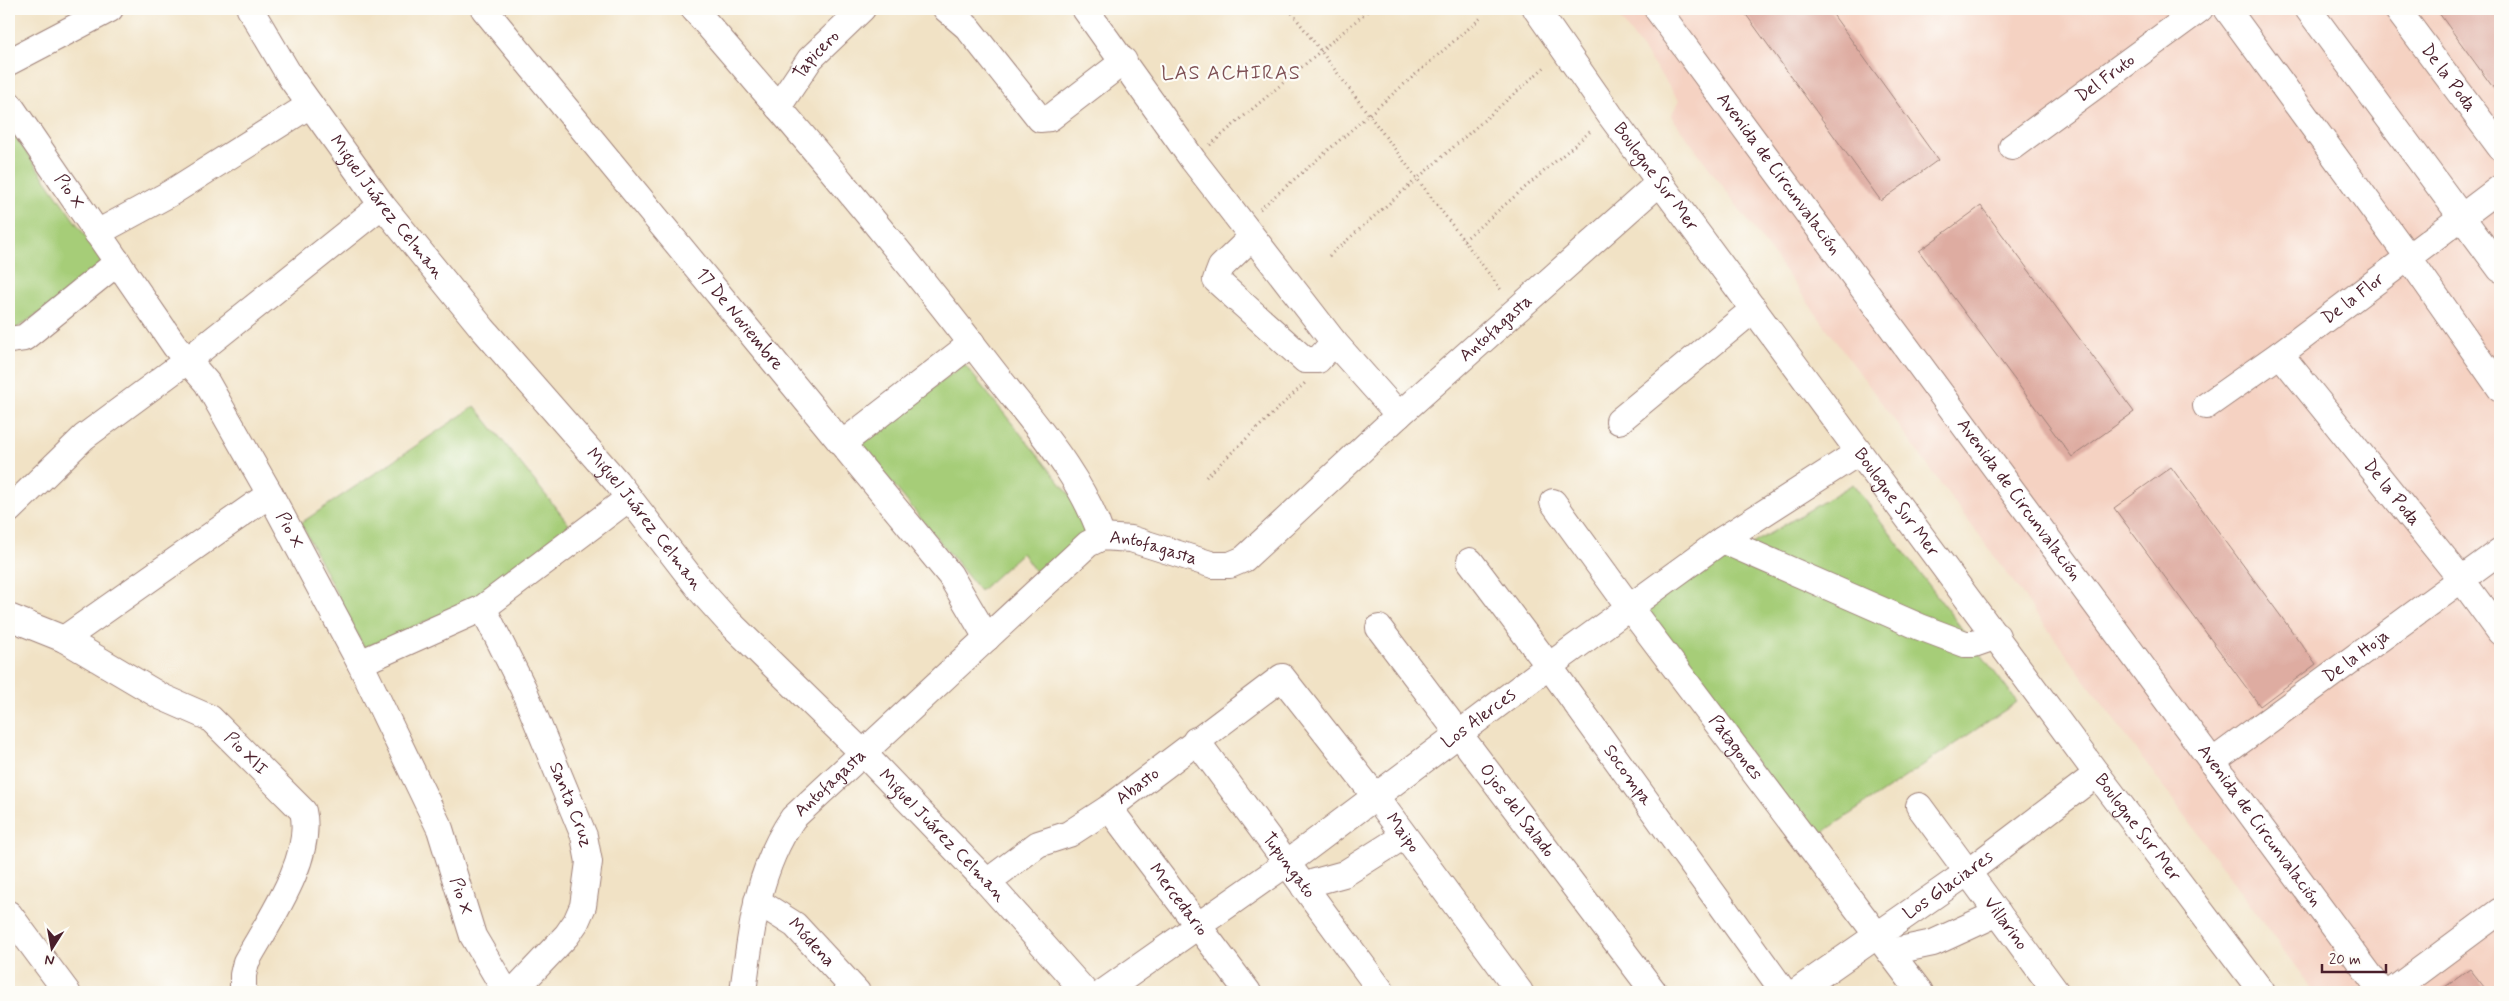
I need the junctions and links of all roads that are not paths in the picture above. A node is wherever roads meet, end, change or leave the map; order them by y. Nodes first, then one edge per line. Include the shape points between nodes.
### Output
1 (110, 9) edge
2 (250, 9) edge
3 (484, 9) edge
4 (694, 9) edge
5 (862, 9) edge
6 (946, 9) edge
7 (1085, 9) edge
8 (1536, 9) edge
9 (1657, 9) edge
10 (2200, 9) edge
11 (2227, 9) edge
12 (2308, 9) edge
13 (2397, 9) edge
14 (1124, 60) junction
15 (9, 62) edge
16 (9, 104) edge
17 (310, 104) junction
18 (778, 107) junction
19 (2500, 146) edge
20 (2012, 147) dead end
21 (1660, 182) junction
22 (2500, 188) edge
23 (382, 206) junction
24 (2462, 218) junction
25 (1248, 230) junction
26 (97, 233) junction
27 (2409, 258) junction
28 (118, 262) junction
29 (2500, 269) edge
30 (1754, 309) junction
31 (9, 340) edge
32 (972, 343) junction
33 (1326, 351) junction
34 (2280, 354) junction
35 (188, 360) junction
36 (2500, 388) edge
37 (2206, 406) dead end
38 (1399, 415) junction
39 (1619, 421) dead end
40 (842, 443) junction
41 (1859, 452) junction
42 (270, 494) junction
43 (629, 498) junction
44 (1553, 502) dead end
45 (9, 510) edge
46 (1102, 537) junction
47 (1722, 540) junction
48 (2500, 550) edge
49 (1470, 562) dead end
50 (2461, 580) junction
51 (483, 608) junction
52 (1630, 608) junction
53 (9, 617) edge
54 (1380, 628) dead end
55 (2500, 632) edge
56 (1997, 636) junction
57 (987, 638) junction
58 (64, 640) junction
59 (360, 663) junction
60 (1549, 666) junction
61 (1282, 676) joint
62 (1461, 733) junction
63 (1196, 740) junction
64 (863, 753) junction
65 (2212, 762) junction
66 (2097, 774) junction
67 (1376, 797) junction
68 (1919, 806) dead end
69 (1109, 808) junction
70 (1404, 836) junction
71 (1286, 863) junction
72 (1968, 872) junction
73 (987, 882) junction
74 (1304, 887) junction
75 (757, 901) junction
76 (2500, 911) edge
77 (1998, 913) junction
78 (9, 914) edge
79 (1198, 924) junction
80 (1884, 944) junction
81 (60, 990) edge
82 (243, 992) edge
83 (506, 992) edge
84 (513, 992) edge
85 (743, 992) edge
86 (857, 992) edge
87 (1085, 992) edge
88 (1104, 992) edge
89 (1248, 992) edge
90 (1382, 992) edge
91 (1520, 992) edge
92 (1654, 992) edge
93 (1784, 992) edge
94 (1796, 992) edge
95 (1920, 992) edge
96 (2056, 992) edge
97 (2262, 992) edge
98 (2382, 992) edge
99 (2391, 992) edge

1 - 15 street
2 - 17 street, Miguel Juárez Celman via 276,55
3 - 40 street, 17 De Noviembre
4 - 18 street
5 - 18 street, Tapicero via 810,59
6 - 14 street via 967,27 1040,118 1050,118
7 - 14 street
8 - 21 street, Boulogne Sur Mer
9 - 65 street, Avenida de Circunvalación
10 - 20 street, Del Fruto
11 - 27 street
12 - 24 street
13 - 19 street, De la Poda
14 - 25 street via 1193,160
16 - 26 street, Pio X
17 - 23 street, Miguel Juárez Celman
17 - 26 street via 169,194
18 - 32 street
21 - 30 street, Boulogne Sur Mer
21 - 38 street, Antofagasta
22 - 24 street, De la Flor
23 - 35 street
23 - 43 street, Miguel Juárez Celman
24 - 27 street, De la Flor
24 - 29 street
25 - 33 street
25 - 33 street via 1221,267 1216,280 1305,360
26 - 28 street, Pio X
27 - 34 street, De la Flor
27 - 36 street
28 - 31 street via 24,338
28 - 35 street, Pio X
30 - 39 street
30 - 41 street, Boulogne Sur Mer
32 - 40 street
32 - 46 street via 1077,480
33 - 38 street
34 - 37 street, De la Flor
34 - 50 street, De la Poda
35 - 42 street, Pio X via 207,383
35 - 45 street via 84,437
38 - 46 street, Antofagasta via 1244,559 1230,565 1213,565 1131,539
40 - 57 street, 17 De Noviembre via 950,576
41 - 47 street, Los Alerces
41 - 56 street, Boulogne Sur Mer
42 - 58 street
42 - 59 street, Pio X
43 - 51 street
43 - 64 street, Miguel Juárez Celman via 728,621
44 - 52 street, Patagones
46 - 57 street, Antofagasta via 1088,544
47 - 52 street, Los Alerces
47 - 56 street via 1965,644
48 - 50 street, De la Hoja
49 - 60 street, Socompa
50 - 55 street, De la Poda
50 - 65 street, De la Hoja
51 - 59 street
51 - 84 street, Santa Cruz via 524,688 584,836 589,862 585,898 576,922
52 - 60 street, Los Alerces
52 - 80 street, Patagones
53 - 58 street, Pio XII
54 - 62 street, Ojos del Salado
56 - 66 street, Boulogne Sur Mer
57 - 64 street, Antofagasta
58 - 82 street, Pio XII via 162,697 210,718 303,812 304,840 296,865 246,962
59 - 83 street, Pio X via 440,829 473,936
60 - 62 street, Los Alerces
60 - 93 street, Socompa
61 - 63 street, Abasto
61 - 67 street, Maipo
62 - 67 street, Los Alerces
62 - 92 street, Ojos del Salado
63 - 69 street, Abasto
63 - 71 street, Tupungato
64 - 73 street, Miguel Juárez Celman
64 - 75 street, Antofagasta via 793,818 774,848
65 - 98 street, Avenida de Circunvalación
66 - 72 street, Los Glaciares
66 - 97 street, Boulogne Sur Mer
67 - 70 street, Maipo
67 - 71 street, Los Alerces
68 - 72 street, Villarino
69 - 73 street, Abasto via 1070,834 1038,844
69 - 79 street, Mercedario
70 - 74 street via 1344,874
70 - 91 street, Maipo
71 - 74 street, Tupungato
71 - 79 street, Los Alerces
72 - 77 street, Villarino
72 - 80 street, Los Glaciares
73 - 87 street, Miguel Juárez Celman
74 - 90 street, Tupungato
75 - 85 street, Antofagasta
75 - 86 street, Módena via 796,925
76 - 99 street
77 - 80 street via 1932,943
77 - 96 street, Villarino
78 - 81 street
79 - 88 street, Los Alerces
79 - 89 street, Mercedario
80 - 94 street, Los Glaciares
80 - 95 street, Patagones

